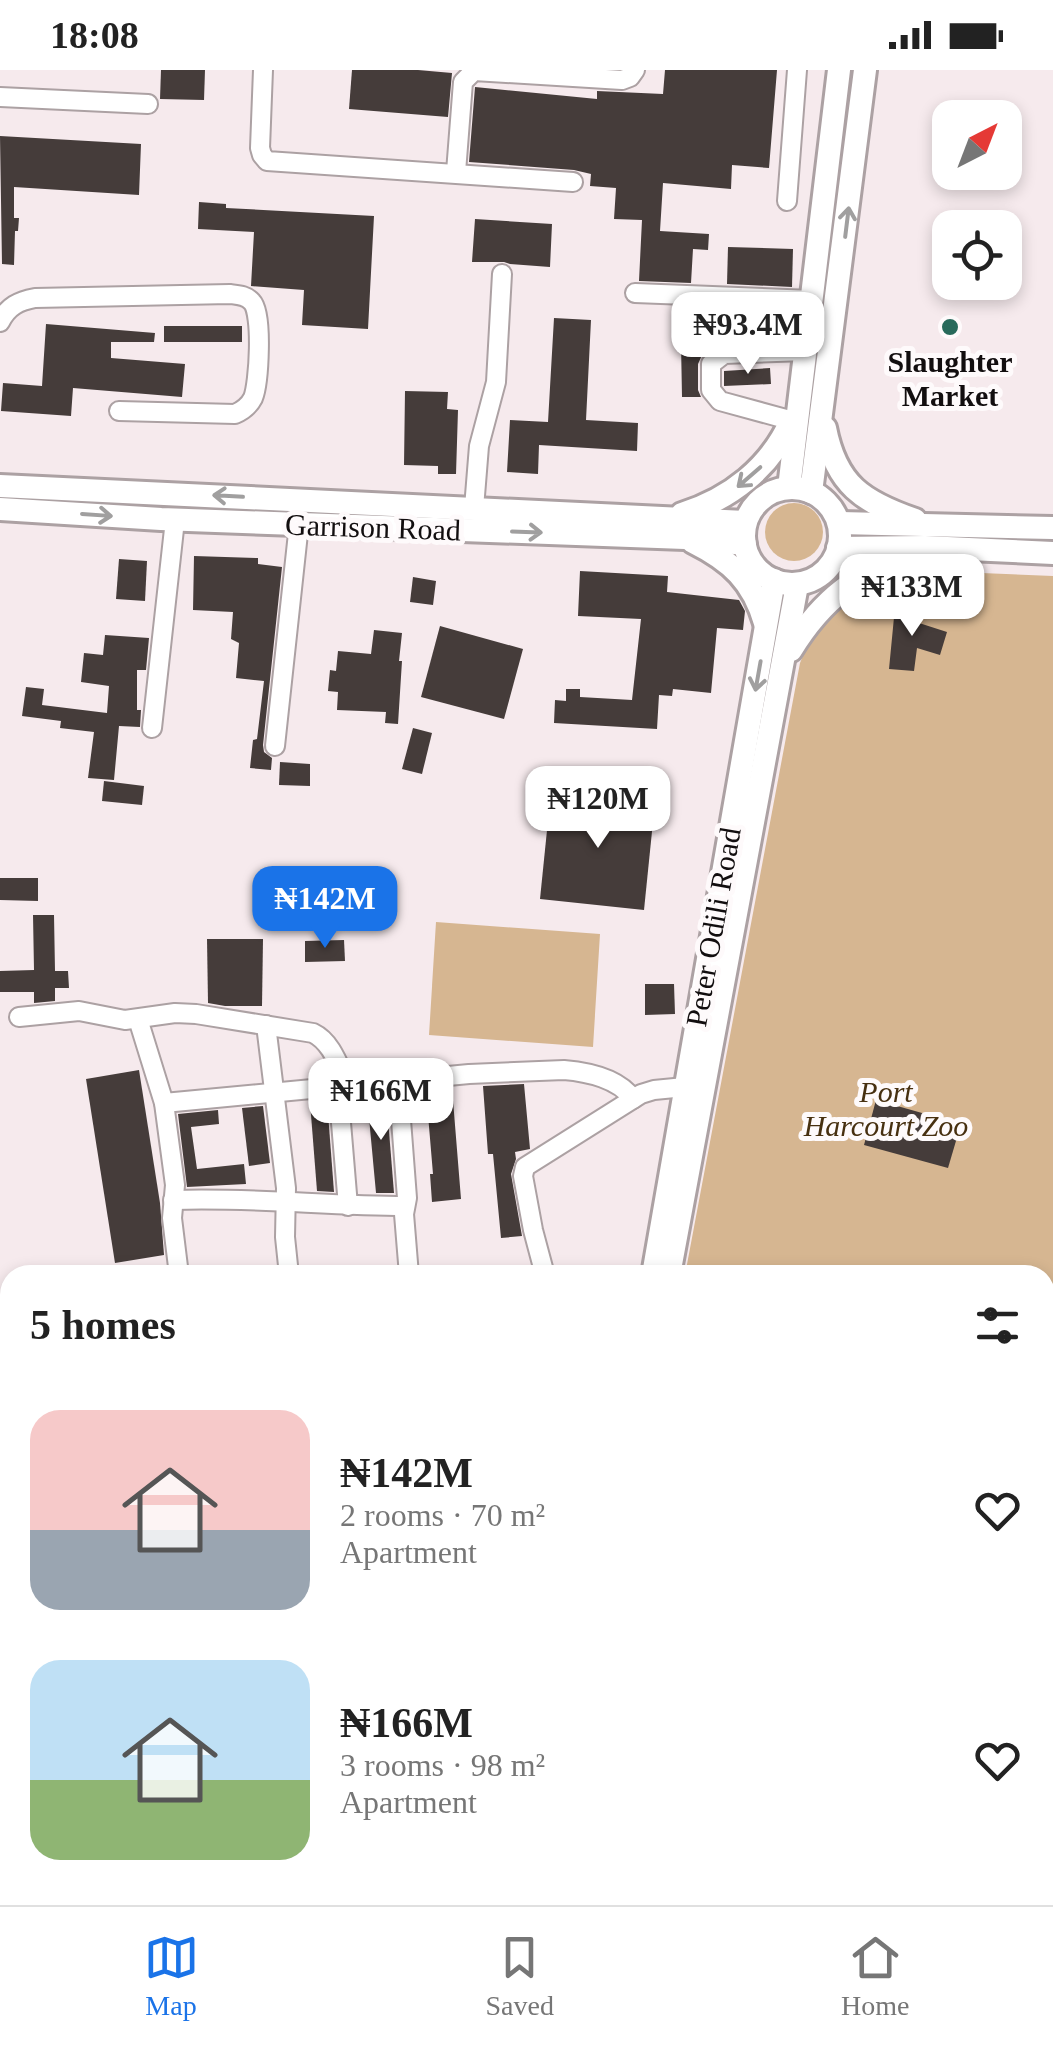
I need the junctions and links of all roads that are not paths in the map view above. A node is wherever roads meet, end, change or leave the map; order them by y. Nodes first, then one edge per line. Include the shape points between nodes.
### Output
1 (263, 70) edge
2 (635, 70) edge
3 (797, 70) edge
4 (840, 70) edge
5 (865, 70) edge
6 (0, 96) edge
7 (148, 104) dead end
8 (456, 172) junction
9 (572, 182) dead end
10 (787, 201) dead end
11 (502, 274) dead end
12 (634, 293) dead end
13 (812, 300) junction
14 (0, 322) edge
15 (806, 351) junction
16 (119, 411) dead end
17 (796, 416) junction
18 (822, 416) junction
19 (0, 486) edge
20 (800, 490) junction
21 (474, 508) junction
22 (0, 509) edge
23 (670, 518) junction
24 (176, 520) junction
25 (840, 523) junction
26 (299, 524) junction
27 (1053, 528) edge
28 (745, 533) junction
29 (936, 537) junction
30 (685, 538) junction
31 (838, 548) junction
32 (1053, 553) edge
33 (786, 582) junction
34 (766, 629) junction
35 (782, 666) junction
36 (152, 728) dead end
37 (275, 746) dead end
38 (18, 1017) dead end
39 (138, 1019) junction
40 (266, 1025) junction
41 (398, 1081) junction
42 (343, 1086) junction
43 (685, 1088) junction
44 (274, 1092) junction
45 (634, 1098) junction
46 (164, 1103) junction
47 (174, 1200) junction
48 (286, 1200) junction
49 (348, 1206) junction
50 (405, 1206) junction
51 (179, 1265) edge
52 (288, 1265) edge
53 (409, 1265) edge
54 (543, 1265) edge
55 (654, 1265) edge
56 (671, 1265) edge

1 - 8 street via 260,148 267,160
2 - 8 street via 622,80 474,71 463,82
3 - 10 street
4 - 13 main road
18 -> 5 main road
6 - 7 street
8 - 9 street
11 - 21 street via 496,382
12 - 13 street
13 - 15 main road
14 - 16 street via 12,305 35,298 230,294 253,303 259,324 256,389 243,410
15 - 17 main road
15 - 17 street via 724,354 711,364 712,390 720,402
17 - 20 main road
17 -> 23 main road via 752,476 726,496
18 - 20 main road
18 - 29 main road via 842,476
21 -> 19 main road, Garrison Road
20 - 25 main road via 825,501
20 - 28 main road via 757,502
21 - 23 main road, Garrison Road
22 -> 24 main road, Garrison Road
23 - 28 main road, Garrison Road
24 - 26 main road, Garrison Road
24 - 36 street
25 - 29 main road
25 - 31 main road
26 -> 30 main road, Garrison Road
26 - 37 street
27 - 29 main road
28 - 30 main road, Garrison Road
28 - 33 main road via 752,562
29 - 31 main road
29 - 32 main road
29 - 35 main road via 856,578 832,598
30 - 34 main road via 742,576
31 - 33 main road via 812,580
33 - 34 main road, Peter Odili Road
33 - 35 main road, Peter Odili Road
34 -> 43 main road, Peter Odili Road
35 - 56 main road, Peter Odili Road
38 - 39 street via 79,1011
39 - 40 street via 175,1013
39 - 46 street
40 - 42 street via 321,1037
40 - 44 street
41 - 42 street
41 - 45 street via 578,1071 620,1085
41 - 50 street
42 - 44 street
42 - 49 street
43 - 45 street
43 - 55 main road, Peter Odili Road
44 - 46 street
44 - 48 street
45 - 54 street via 525,1168
46 - 47 street
47 - 48 street
47 - 51 street
48 - 49 street
48 - 52 street
49 - 50 street
50 - 53 street

